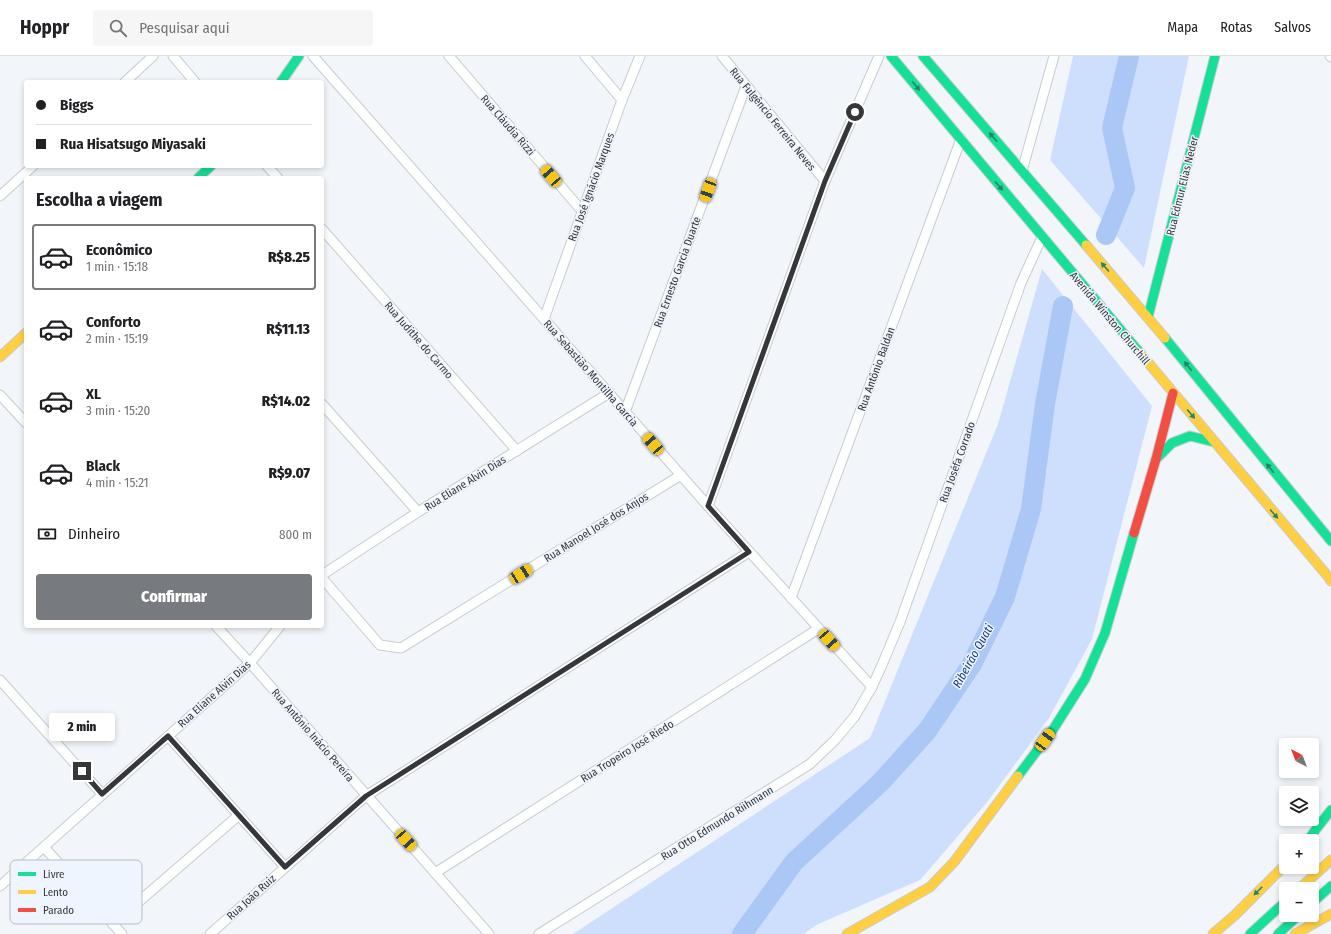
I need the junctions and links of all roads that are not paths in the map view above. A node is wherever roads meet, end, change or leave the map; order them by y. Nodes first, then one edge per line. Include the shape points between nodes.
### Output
1 (153, 56) edge
2 (173, 56) edge
3 (299, 56) edge
4 (313, 56) edge
5 (449, 56) edge
6 (585, 56) edge
7 (640, 56) edge
8 (722, 56) edge
9 (879, 56) edge
10 (891, 56) edge
11 (923, 56) edge
12 (1054, 56) edge
13 (1215, 56) edge
14 (127, 80) edge
15 (193, 80) edge
16 (282, 80) edge
17 (746, 86) junction
18 (622, 100) junction
19 (961, 139) junction
20 (31, 168) edge
21 (209, 168) edge
22 (269, 168) edge
23 (1022, 171) junction
24 (200, 176) edge
25 (276, 176) edge
26 (825, 181) junction
27 (0, 196) edge
28 (582, 211) junction
29 (324, 231) edge
30 (1042, 237) junction
31 (1148, 317) junction
32 (544, 319) junction
33 (24, 335) edge
34 (0, 357) edge
35 (1172, 393) junction
36 (609, 394) junction
37 (0, 395) edge
38 (324, 406) edge
39 (626, 412) junction
40 (24, 421) edge
41 (1214, 442) junction
42 (517, 451) junction
43 (1156, 459) junction
44 (681, 475) junction
45 (708, 506) junction
46 (418, 512) junction
47 (1331, 540) edge
48 (749, 552) junction
49 (324, 575) edge
50 (324, 578) edge
51 (1331, 580) edge
52 (791, 598) junction
53 (218, 628) edge
54 (278, 628) edge
55 (818, 629) junction
56 (250, 662) junction
57 (0, 680) edge
58 (872, 687) junction
59 (168, 736) junction
60 (102, 794) junction
61 (366, 796) junction
62 (1331, 810) edge
63 (239, 815) junction
64 (1312, 834) edge
65 (44, 847) junction
66 (29, 860) edge
67 (56, 860) edge
68 (1331, 860) edge
69 (285, 867) junction
70 (1279, 871) edge
71 (435, 873) junction
72 (10, 877) edge
73 (1307, 882) edge
74 (0, 886) edge
75 (1331, 886) edge
76 (1319, 897) edge
77 (142, 899) edge
78 (1279, 907) edge
79 (1331, 914) edge
80 (1291, 922) edge
81 (113, 924) edge
82 (122, 934) edge
83 (210, 934) edge
84 (489, 934) edge
85 (540, 934) edge
86 (847, 934) edge
87 (1213, 934) edge
88 (1250, 934) edge
89 (1278, 934) edge
90 (1295, 934) edge

1 - 14 street
2 - 15 street
3 - 16 main road
4 - 32 street, Rua Sebastião Montilha Garcia
5 - 28 street, Rua Cláudia Rizzi
6 - 18 street
7 - 18 street, Rua José Ignácio Marques
8 - 17 street, Rua Fulgêncio Ferreira Neves
9 - 26 street
10 -> 19 main road, Avenida Winston Churchill
23 -> 11 main road
12 - 23 street
13 - 31 main road, Rua Edmur Elias Neder
17 - 26 street, Rua Fulgêncio Ferreira Neves
17 - 39 street, Rua Ernesto Garcia Duarte
18 - 28 street, Rua José Ignácio Marques
19 -> 30 main road, Avenida Winston Churchill
19 - 52 street, Rua Antônio Baldan
20 - 27 street
21 - 24 main road
22 - 25 street
31 -> 23 main road
26 - 45 street
28 - 32 street, Rua José Ignácio Marques
29 - 42 street, Rua Judithe do Carmo
30 - 35 main road, Avenida Winston Churchill
30 - 58 street, Rua Joséfa Corrado via 1021,283 900,622
47 -> 31 main road
32 - 36 street, Rua Sebastião Montilha Garcia
33 - 34 main road
35 -> 41 main road, Avenida Winston Churchill
35 - 43 main road
36 - 39 street, Rua Sebastião Montilha Garcia
36 - 42 street, Rua Eliane Alvin Dias
37 - 40 street
38 - 46 street
39 - 44 street, Rua Sebastião Montilha Garcia
41 - 43 main road via 1190,436 1172,443
41 -> 51 main road, Avenida Winston Churchill
42 - 46 street, Rua Eliane Alvin Dias
43 - 86 main road via 1105,633 1085,679 1054,728 954,862 930,887
44 - 45 street, Rua Sebastião Montilha Garcia
44 - 50 street, Rua Manoel José dos Anjos via 401,648 380,645
45 - 48 street, Rua Sebastião Montilha Garcia
46 - 49 street, Rua Eliane Alvin Dias
48 - 52 street, Rua Sebastião Montilha Garcia
48 - 61 street, Rua João Ruiz
52 - 55 street, Rua Sebastião Montilha Garcia
53 - 56 street, Rua Antônio Inácio Pereira
54 - 56 street, Rua Eliane Alvin Dias
55 - 58 street, Rua Sebastião Montilha Garcia
55 - 71 street, Rua Tropeiro José Riedo
56 - 59 street, Rua Eliane Alvin Dias
56 - 61 street, Rua Antônio Inácio Pereira
57 - 60 street
58 - 85 street, Rua Otto Edmundo Riihmann via 855,716 810,764
59 - 60 street, Rua Eliane Alvin Dias
59 - 63 street
60 - 65 street, Rua Eliane Alvin Dias
61 - 69 street, Rua João Ruiz
61 - 71 street, Rua Antônio Inácio Pereira
62 - 64 main road
63 - 69 street
63 - 77 street
65 - 66 street, Rua Eliane Alvin Dias
65 - 67 street
68 - 73 main road
69 - 83 street, Rua João Ruiz
70 -> 87 main road
71 - 84 street, Rua Antônio Inácio Pereira
72 - 74 street, Rua Eliane Alvin Dias
75 - 76 main road
78 - 88 main road
79 - 90 main road
80 - 89 main road
81 - 82 street

